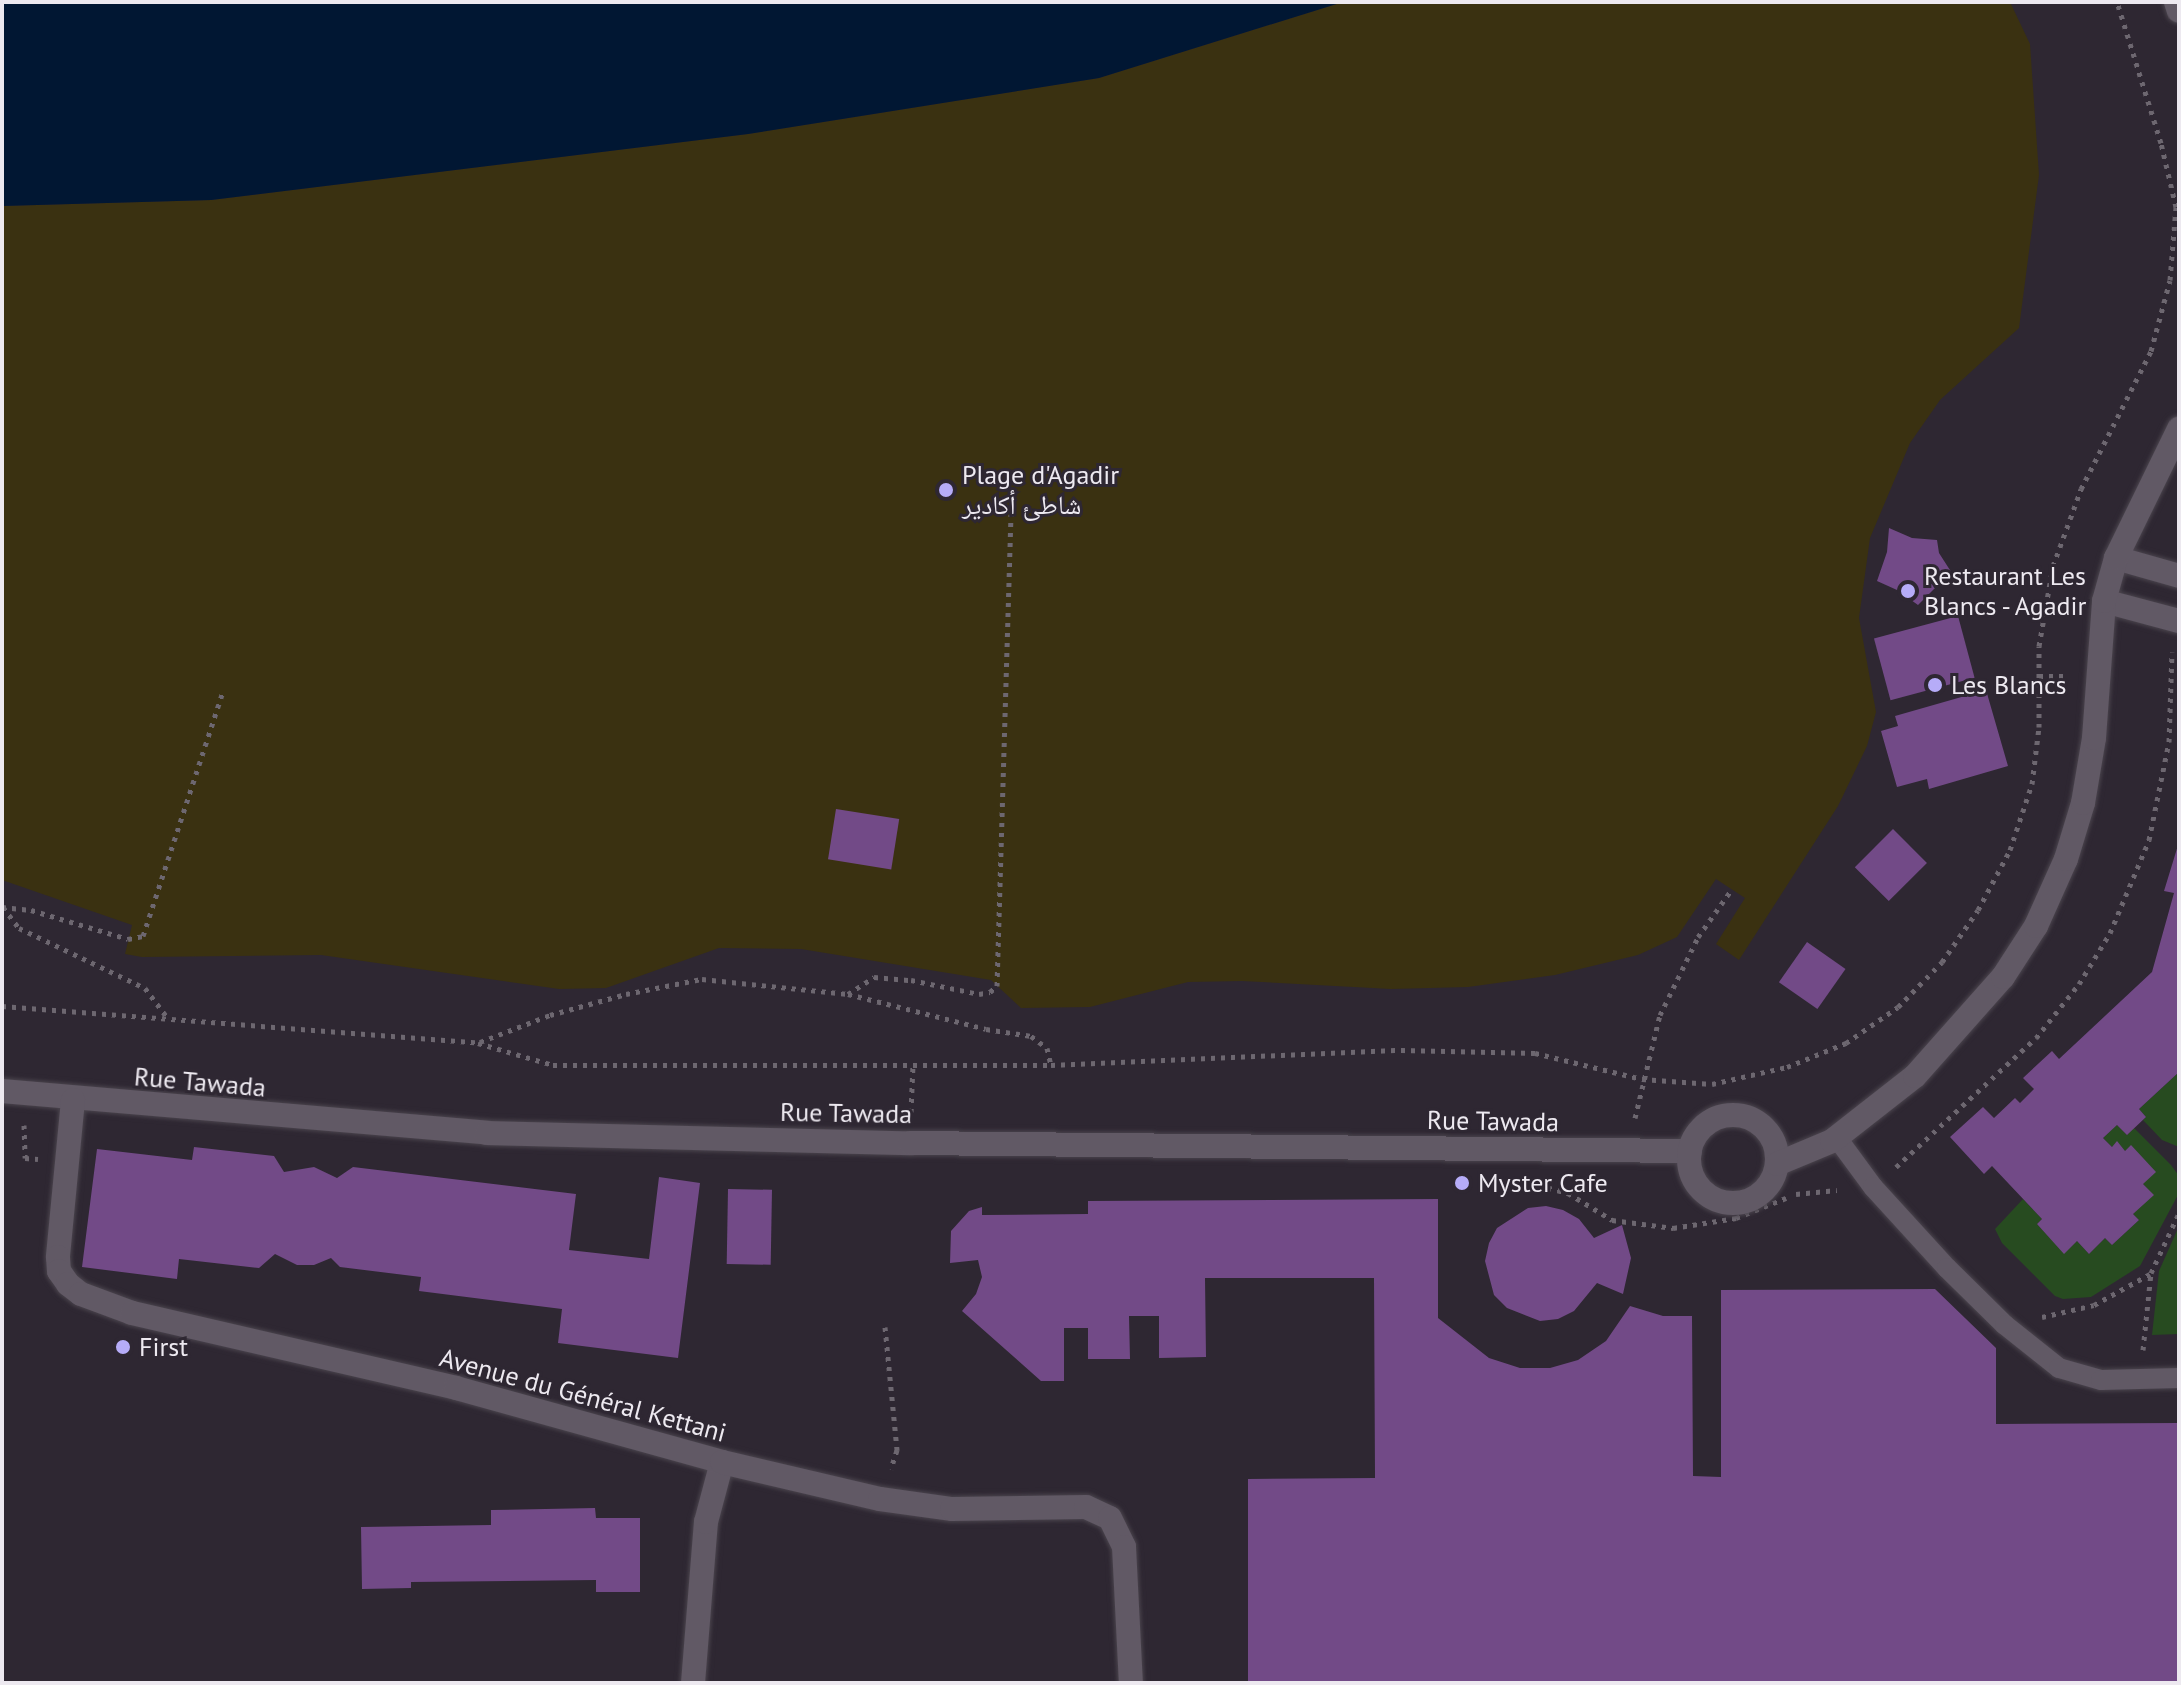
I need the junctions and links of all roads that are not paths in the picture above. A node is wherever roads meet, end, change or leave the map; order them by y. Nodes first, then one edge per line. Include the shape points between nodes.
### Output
1 (2176, 2) edge
2 (2179, 11) edge
3 (2179, 429) edge
4 (2116, 558) junction
5 (2179, 576) edge
6 (2104, 601) junction
7 (2179, 621) edge
8 (2, 1091) edge
9 (73, 1100) junction
10 (1837, 1138) junction
11 (1690, 1151) junction
12 (1777, 1164) junction
13 (2179, 1378) edge
14 (722, 1462) junction
15 (693, 1683) edge
16 (1131, 1683) edge

1 - 2 street
3 - 4 street
4 - 5 street
4 - 6 street
6 - 7 street
6 - 10 street via 2094,738 2083,803 2066,859 2036,926 1961,1028 1915,1076
8 - 9 street, Rue Tawada
9 - 11 street, Rue Tawada via 487,1133
9 - 14 street, Avenue du Général Kettani via 58,1257 59,1271 81,1294 132,1313 456,1388
10 - 12 street
10 - 13 lane via 1873,1187 2005,1325 2059,1368 2101,1380
11 - 12 street via 1704,1125 1733,1115 1761,1124 1771,1135
11 - 12 street via 1694,1179 1713,1198 1727,1202 1741,1202 1765,1189
14 - 15 street via 706,1522
14 - 16 street, Avenue du Général Kettani via 952,1509 1086,1507 1110,1518 1124,1547

